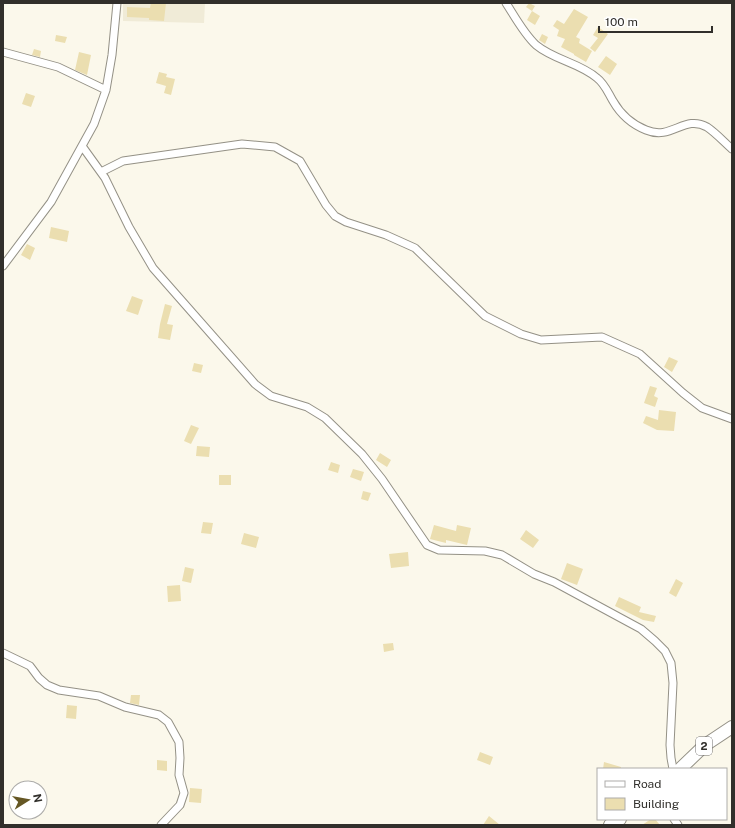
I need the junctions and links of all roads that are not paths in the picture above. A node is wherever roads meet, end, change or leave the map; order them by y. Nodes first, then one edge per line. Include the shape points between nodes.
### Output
1 (117, 3) edge
2 (506, 3) edge
3 (3, 52) edge
4 (106, 90) junction
5 (82, 146) junction
6 (732, 149) edge
7 (101, 172) junction
8 (3, 266) edge
9 (732, 419) edge
10 (3, 653) edge
11 (732, 727) edge
12 (673, 768) edge
13 (681, 768) edge
14 (161, 825) edge

1 - 4 street
2 - 6 street via 536,44 597,78 605,86 623,116 630,121 657,134 684,125 699,124 707,127
3 - 4 street via 58,68
4 - 5 street via 94,124
5 - 7 street
5 - 8 street via 51,202
7 - 9 street via 123,161 242,144 276,147 300,162 335,216 415,248 485,316 521,334 541,340 602,337 640,354 702,408
7 - 12 street via 129,227 154,268 255,384 271,396 307,407 325,418 362,454 427,545 439,550 485,551 502,555 641,629 665,651 671,663 673,683 670,745
10 - 14 street via 30,666 47,685 59,690 99,696 125,707 159,714 168,722 179,742 179,775 184,792 180,805
11 - 13 highway, 2 via 705,746

